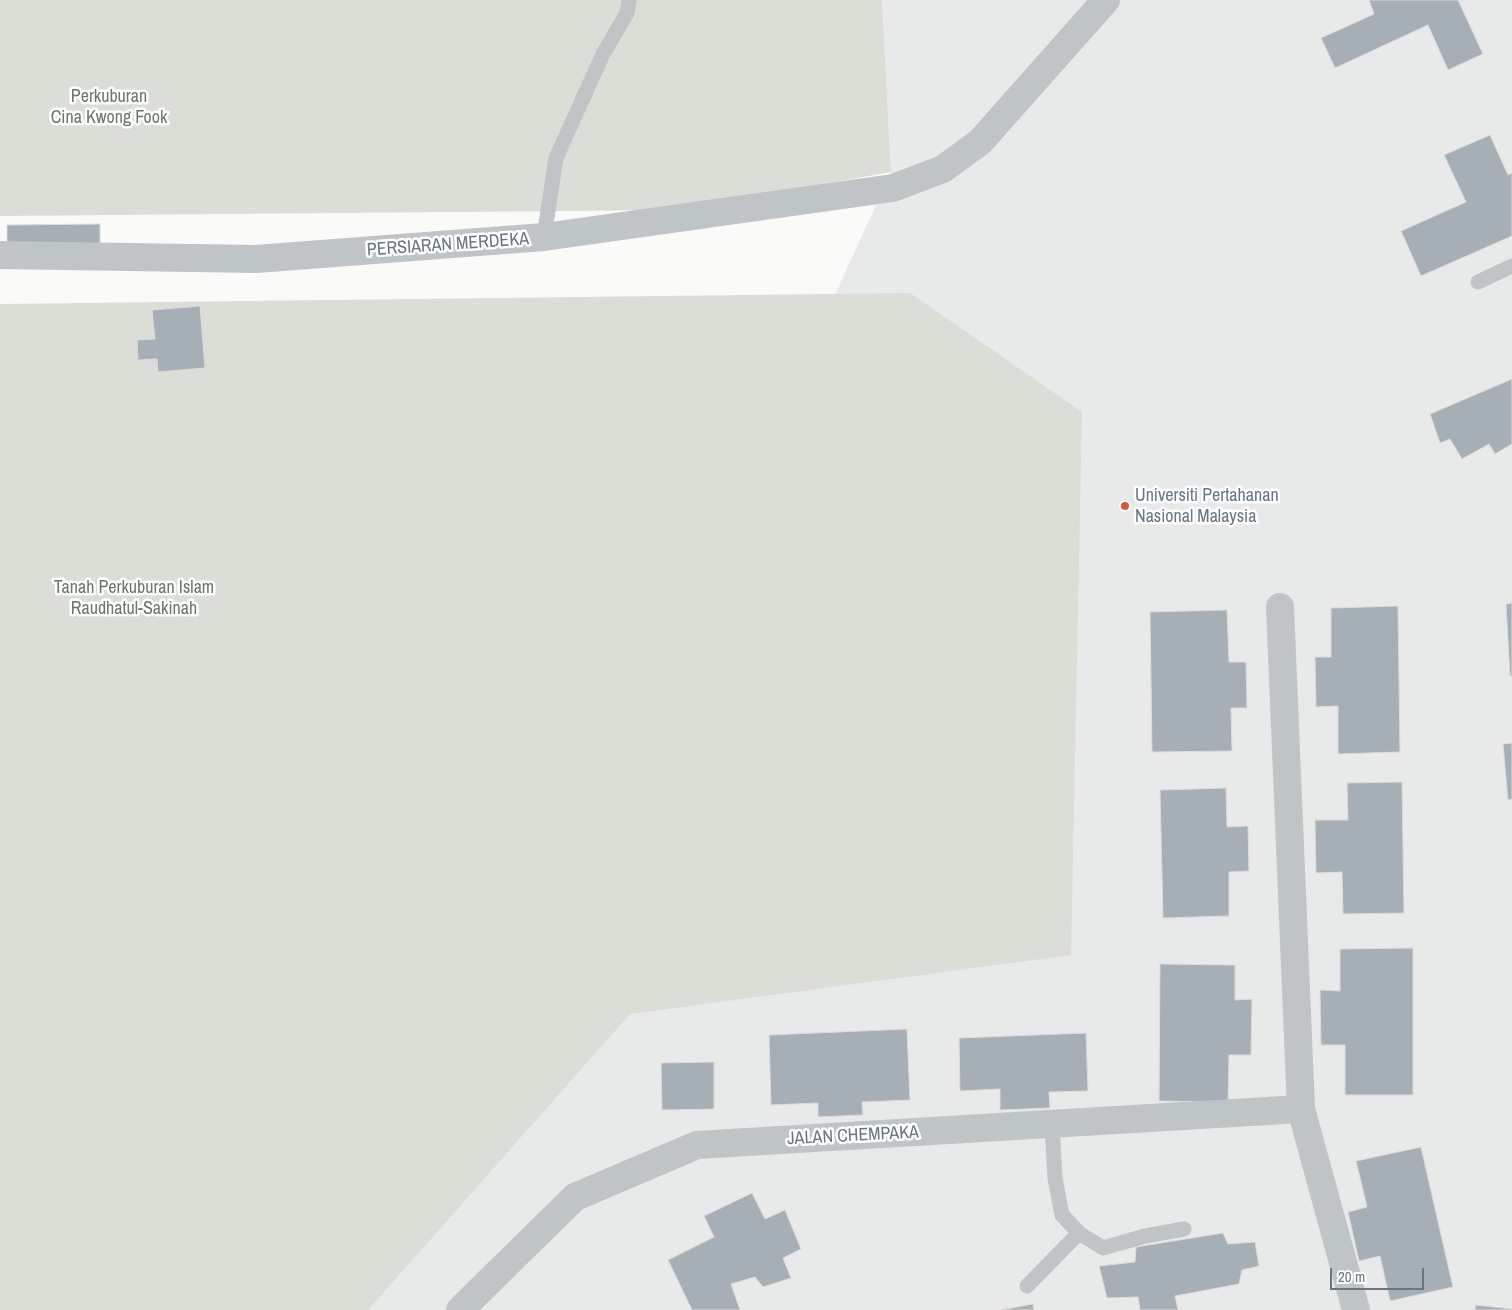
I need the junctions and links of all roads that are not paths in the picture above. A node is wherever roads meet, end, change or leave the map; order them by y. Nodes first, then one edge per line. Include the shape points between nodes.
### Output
1 (629, 0) edge
2 (1106, 0) edge
3 (544, 238) junction
4 (0, 255) edge
5 (1512, 266) edge
6 (1478, 282) dead end
7 (1280, 606) dead end
8 (1301, 1109) junction
9 (1052, 1124) junction
10 (1184, 1229) dead end
11 (1079, 1233) junction
12 (1027, 1286) dead end
13 (460, 1310) edge
14 (1356, 1310) edge

1 - 3 lane via 627,12 603,54 556,158
2 - 3 street, PERSIARAN MERDEKA via 980,142 943,169 893,188
3 - 4 street, PERSIARAN MERDEKA via 256,259
5 - 6 lane
7 - 8 street
8 - 9 street, JALAN CHEMPAKA
8 - 14 street
9 - 11 lane via 1055,1178 1062,1216
9 - 13 street, JALAN CHEMPAKA via 697,1145 575,1197
10 - 11 lane via 1103,1248
11 - 12 lane

